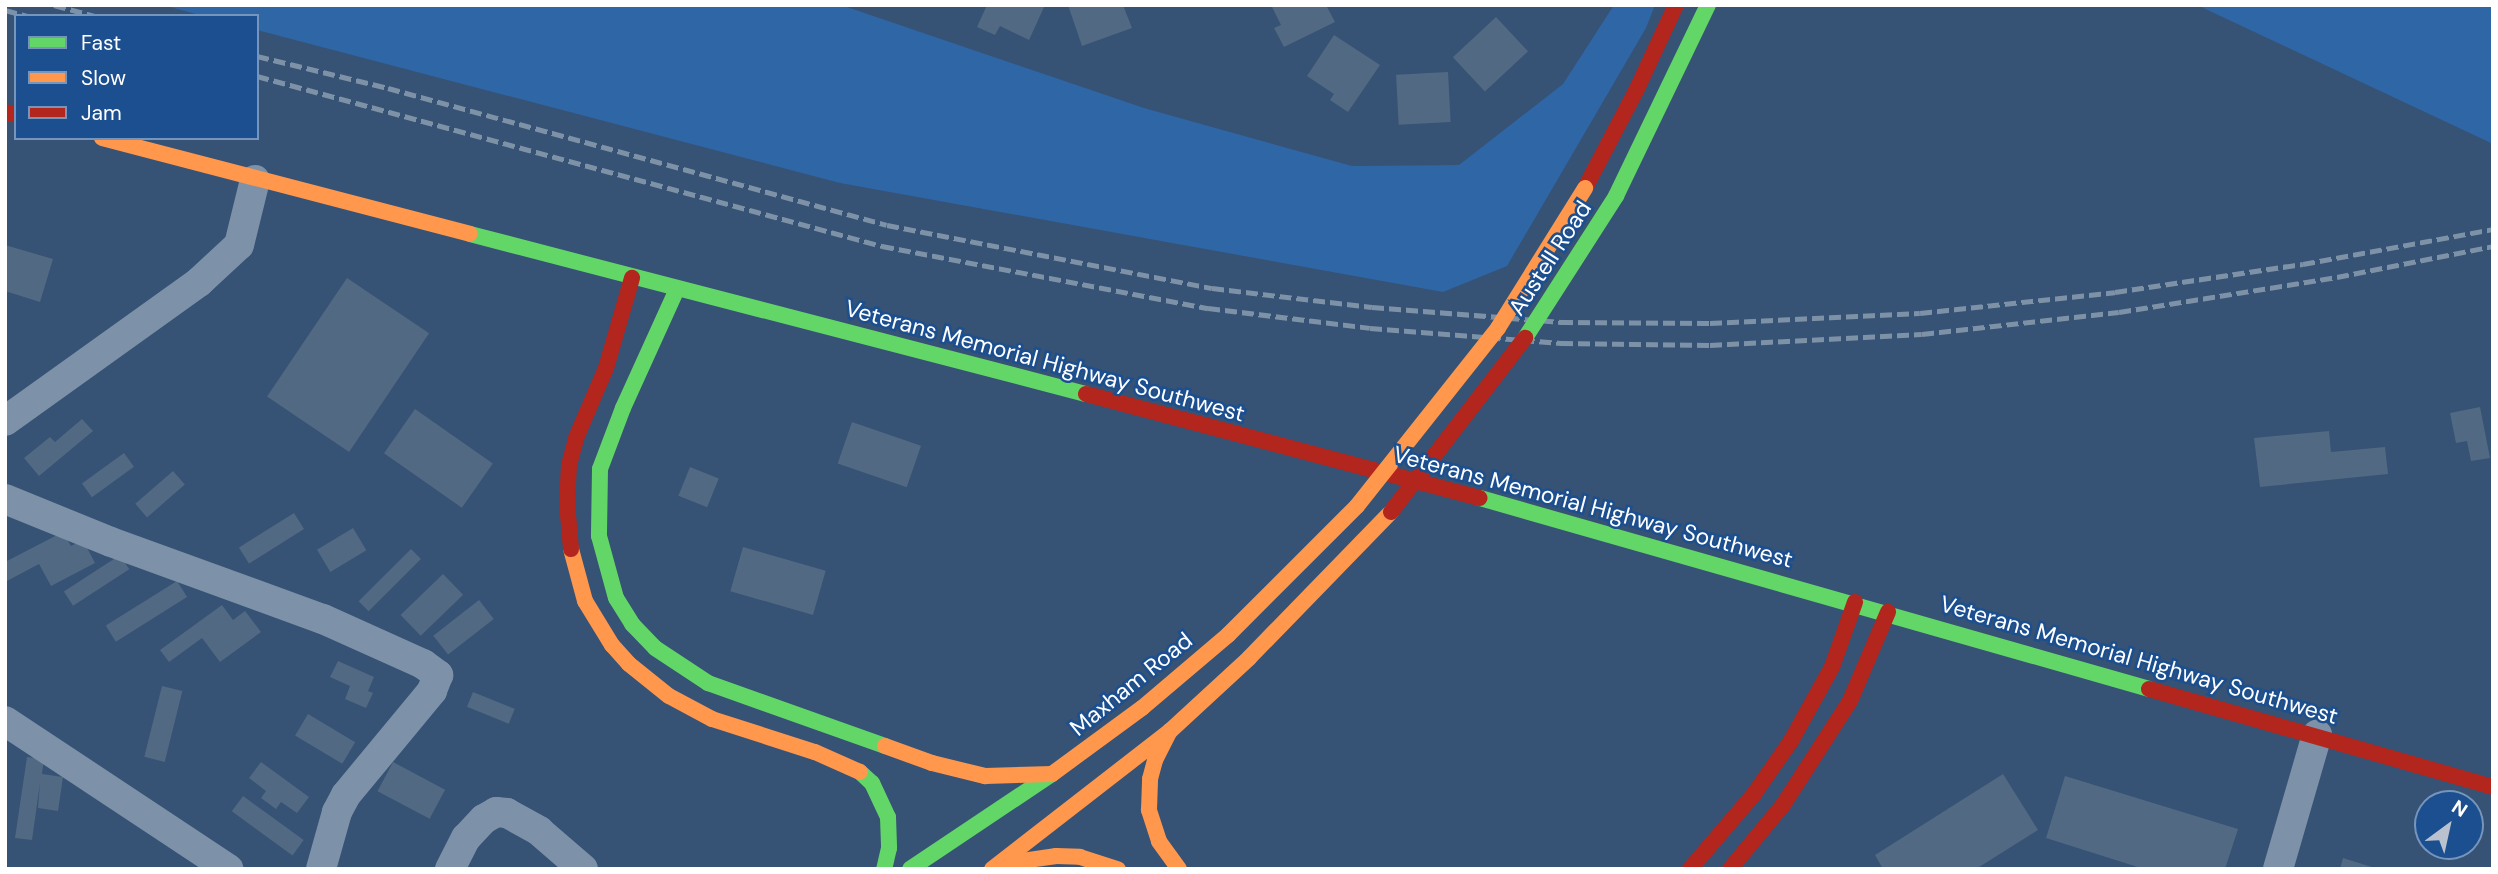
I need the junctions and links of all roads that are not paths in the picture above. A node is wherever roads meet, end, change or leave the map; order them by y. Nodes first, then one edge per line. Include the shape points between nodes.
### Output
1 (1676, 5) edge
2 (1708, 5) edge
3 (109, 140) edge
4 (255, 180) junction
5 (632, 278) junction
6 (677, 289) junction
7 (5, 421) edge
8 (5, 499) edge
9 (1357, 506) joint
10 (1855, 603) junction
11 (1888, 612) junction
12 (5, 721) edge
13 (1170, 732) junction
14 (2317, 735) junction
15 (1052, 774) junction
16 (2493, 787) edge
17 (995, 866) edge
18 (229, 869) edge
19 (321, 869) edge
20 (450, 869) edge
21 (583, 869) edge
22 (884, 869) edge
23 (910, 869) edge
24 (1118, 869) edge
25 (1179, 869) edge
26 (1690, 869) edge
27 (1730, 869) edge
28 (2278, 869) edge

1 - 9 main road, Austell Road, bridge via 1585,188 1498,328
2 - 13 main road, Austell Road, bridge via 1616,196 1511,359 1391,512 1326,582
3 - 4 main road, Veterans Memorial Highway Southwest
4 - 5 main road, Veterans Memorial Highway Southwest
4 - 7 street via 239,245 199,282
5 - 6 main road, Veterans Memorial Highway Southwest
5 - 22 main road via 606,369 569,465 570,552 585,601 612,645 669,696 712,719 859,771 872,783 888,817
6 - 10 main road, Veterans Memorial Highway Southwest via 1476,497
6 - 15 main road via 610,437 599,479 597,512 608,579 632,624 681,667 735,693 959,771 1007,777
8 - 19 street via 323,619 438,675 432,691 346,795
9 - 15 main road, Maxham Road via 1228,635 1142,708
10 - 11 main road, Veterans Memorial Highway Southwest
10 - 26 main road via 1832,667 1791,741 1741,811
11 - 14 main road, Veterans Memorial Highway Southwest
11 - 27 main road via 1850,701 1783,805
12 - 18 street
13 - 17 main road
13 - 25 main road via 1155,760 1149,810 1159,841
14 - 16 main road, Veterans Memorial Highway Southwest
14 - 28 street
15 - 23 main road, Maxham Road
17 - 24 main road via 1056,856 1080,857
20 - 21 street via 466,838 496,812 514,816 539,831

